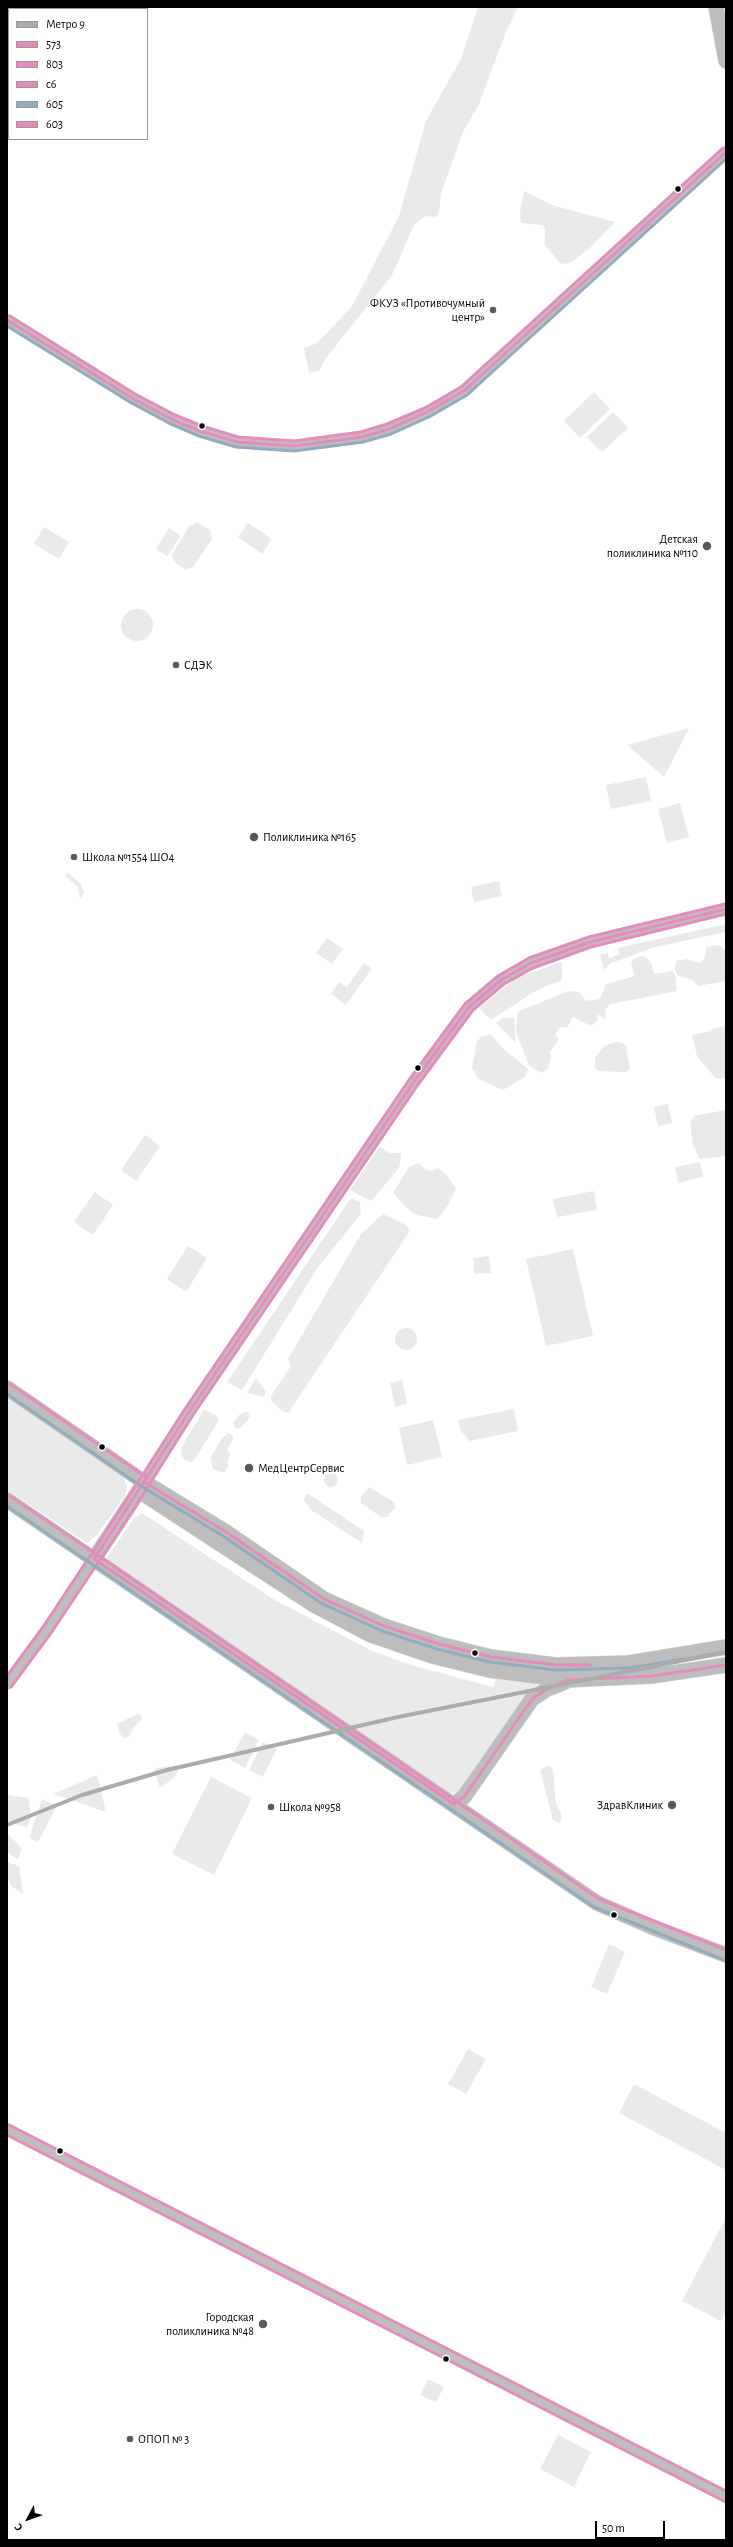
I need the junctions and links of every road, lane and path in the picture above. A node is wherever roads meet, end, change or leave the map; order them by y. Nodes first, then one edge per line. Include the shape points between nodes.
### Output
1 (716, 7) edge
2 (726, 61) edge
3 (726, 152) edge
4 (7, 320) edge
5 (726, 909) edge
6 (7, 1388) edge
7 (142, 1486) junction
8 (7, 1500) edge
9 (94, 1559) junction
10 (726, 1647) edge
11 (726, 1665) edge
12 (568, 1680) junction
13 (7, 1684) edge
14 (454, 1804) junction
15 (726, 1955) edge
16 (7, 2129) edge
17 (726, 2497) edge

1 - 2 main road
3 - 4 street via 464,391 427,412 389,429 362,437 294,446 237,442 200,431 132,398
5 - 7 street via 590,942 530,963 501,980 469,1007 409,1088 188,1412
6 - 7 main road
7 - 9 main road
7 - 10 main road via 226,1532 324,1599 384,1626 439,1644 515,1662 556,1665 620,1663
7 - 12 main road via 314,1606 371,1635 432,1656 489,1670
8 - 9 main road
9 - 13 street
9 - 14 main road
11 - 12 main road via 652,1676
12 - 14 main road via 532,1699 464,1797
14 - 15 main road via 597,1903
16 - 17 street

